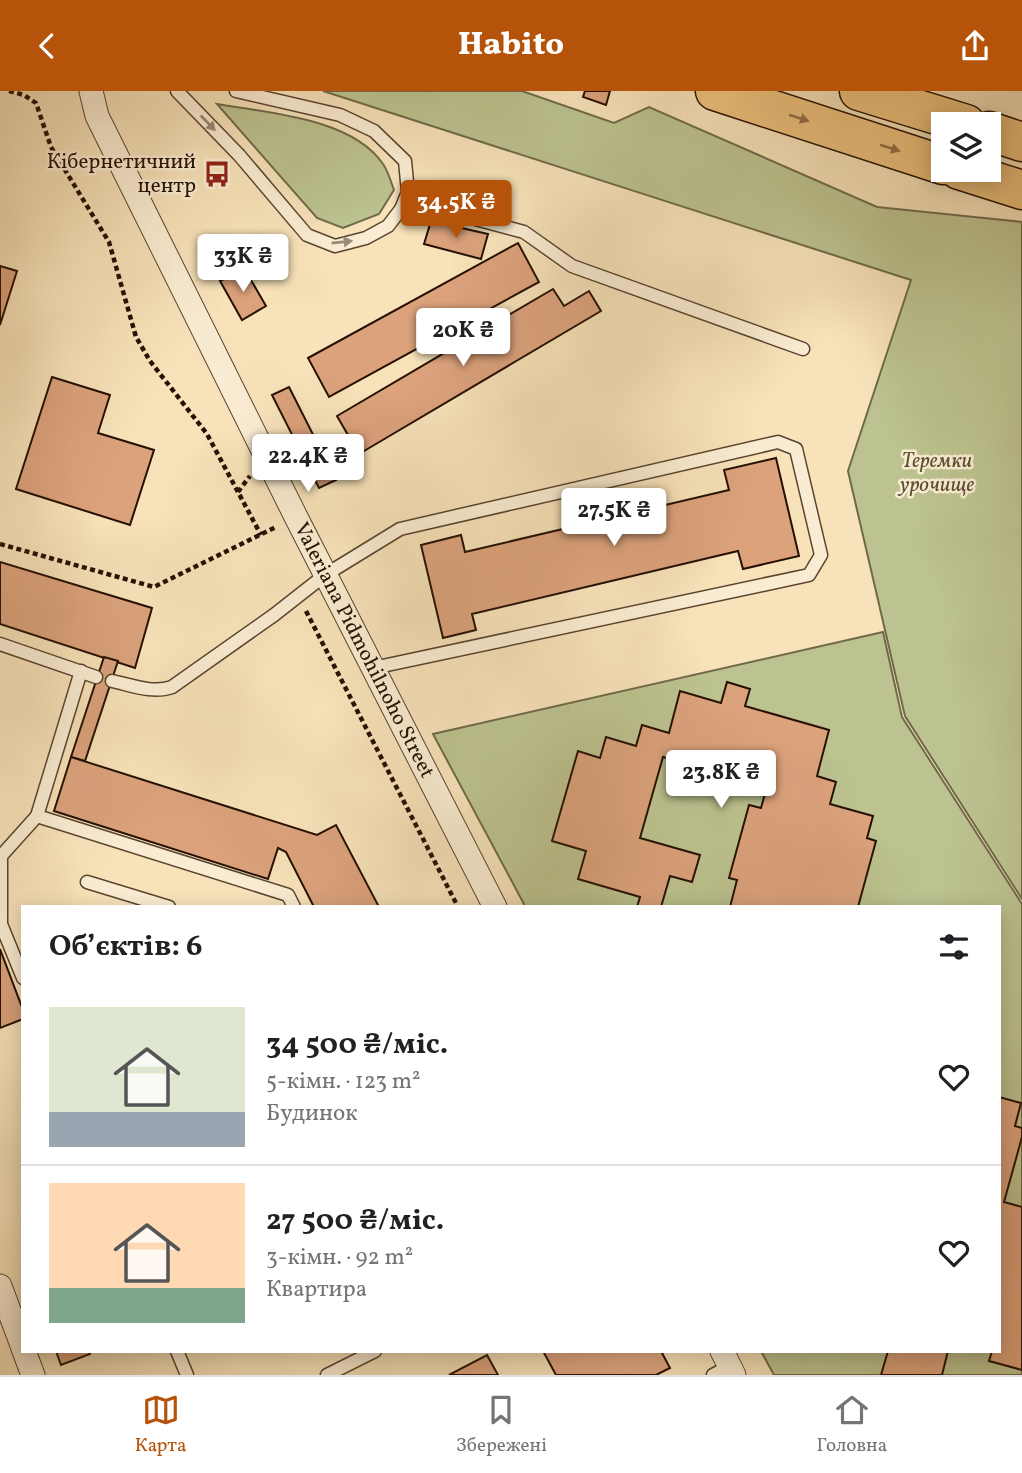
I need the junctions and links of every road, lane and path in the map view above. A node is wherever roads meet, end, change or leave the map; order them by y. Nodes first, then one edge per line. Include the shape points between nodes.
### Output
1 (9, 91) edge
2 (91, 91) edge
3 (177, 91) edge
4 (236, 91) edge
5 (715, 91) edge
6 (859, 91) edge
7 (931, 113) edge
8 (1001, 135) edge
9 (1022, 142) edge
10 (931, 161) edge
11 (997, 182) edge
12 (1022, 190) edge
13 (401, 209) junction
14 (803, 349) dead end
15 (296, 517) junction
16 (261, 535) junction
17 (0, 544) edge
18 (325, 575) junction
19 (299, 596) junction
20 (0, 644) edge
21 (373, 668) junction
22 (81, 671) junction
23 (96, 677) dead end
24 (112, 681) dead end
25 (37, 816) junction
26 (0, 855) edge
27 (87, 882) dead end
28 (162, 905) edge
29 (293, 905) edge
30 (457, 905) edge
31 (494, 905) edge
32 (21, 973) edge
33 (0, 1286) edge
34 (21, 1344) edge
35 (25, 1353) edge
36 (178, 1353) edge
37 (371, 1353) edge
38 (33, 1375) edge
39 (187, 1375) edge
40 (327, 1375) edge

1 - 16 path via 36,103 51,148 109,242 136,337 207,434
2 - 15 street, Valeriana Pidmohilnoho Street via 97,116
3 -> 13 lane via 307,235 335,246 366,238 388,226
4 - 13 lane via 340,115 374,131 405,161 408,192
5 -> 10 highway
6 - 7 highway
8 - 9 highway
11 - 12 highway
13 - 14 lane via 468,217 524,232 572,265
15 - 16 path
15 - 18 street, Valeriana Pidmohilnoho Street
16 - 17 path via 154,587
18 - 19 lane
18 - 21 street, Valeriana Pidmohilnoho Street
18 - 21 lane via 400,529 778,442 796,449 821,555 809,575
19 - 24 lane via 172,687 151,689
19 - 30 path
20 - 22 lane
21 - 31 street, Valeriana Pidmohilnoho Street
22 - 23 lane
22 - 25 lane
25 - 26 lane
25 - 29 lane via 288,895
26 - 32 lane via 1,924
27 - 28 lane
33 - 34 street
35 - 38 street
36 - 39 lane
37 - 40 lane

